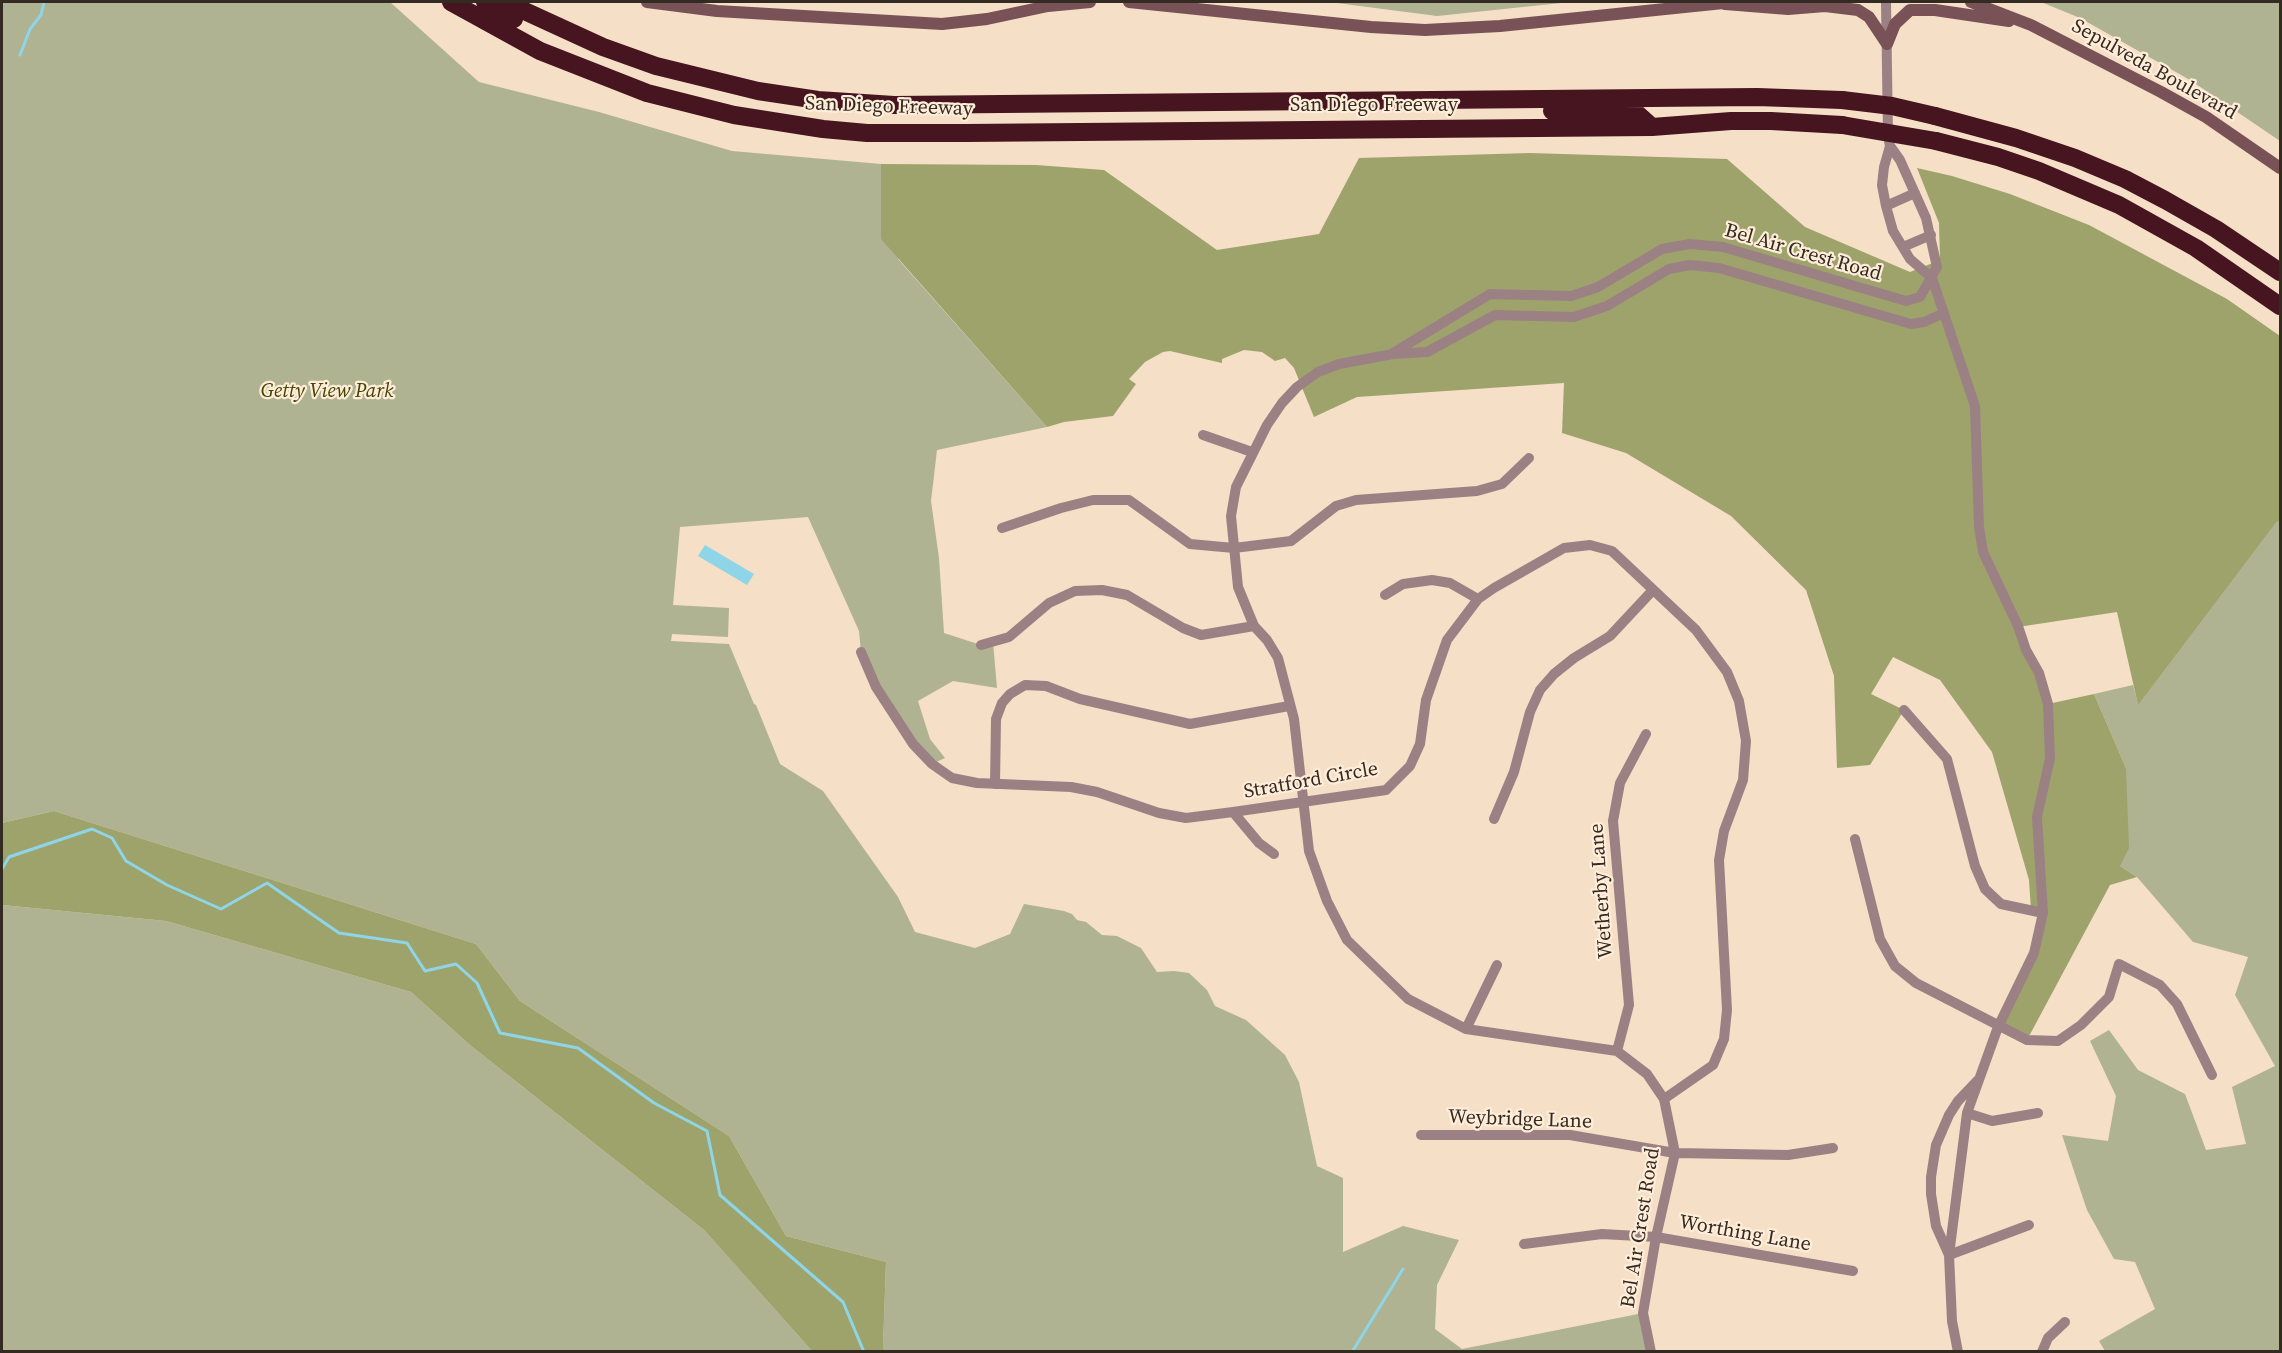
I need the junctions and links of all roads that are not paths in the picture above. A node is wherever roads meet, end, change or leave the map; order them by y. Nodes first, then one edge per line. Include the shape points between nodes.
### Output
1 (451, 2) edge
2 (484, 2) edge
3 (505, 2) edge
4 (530, 2) edge
5 (647, 2) edge
6 (1090, 2) edge
7 (1129, 2) edge
8 (1156, 2) edge
9 (1733, 2) edge
10 (1886, 2) edge
11 (1971, 2) edge
12 (1718, 3) junction
13 (2031, 26) junction
14 (1887, 44) junction
15 (1842, 95) junction
16 (1935, 111) junction
17 (1652, 127) junction
18 (1890, 146) junction
19 (2280, 168) edge
20 (1915, 193) junction
21 (1886, 206) junction
22 (1931, 235) junction
23 (1903, 247) junction
24 (2280, 257) edge
25 (2280, 272) edge
26 (1932, 278) junction
27 (2280, 306) edge
28 (1944, 313) junction
29 (1393, 354) junction
30 (1203, 435) dead end
31 (1252, 452) junction
32 (1529, 458) dead end
33 (1002, 528) dead end
34 (1234, 548) junction
35 (1653, 590) junction
36 (1385, 595) dead end
37 (1478, 600) junction
38 (1254, 626) junction
39 (981, 645) dead end
40 (861, 652) dead end
41 (1289, 706) junction
42 (1904, 710) dead end
43 (1646, 734) dead end
44 (995, 784) junction
45 (1304, 802) junction
46 (1233, 812) junction
47 (1494, 819) dead end
48 (1855, 838) dead end
49 (1274, 854) dead end
50 (2043, 913) junction
51 (1497, 965) dead end
52 (1998, 1027) junction
53 (1466, 1029) junction
54 (1617, 1051) junction
55 (2212, 1075) dead end
56 (1980, 1078) junction
57 (1664, 1099) junction
58 (1967, 1113) junction
59 (2038, 1113) dead end
60 (1421, 1135) dead end
61 (1833, 1148) dead end
62 (1675, 1153) junction
63 (2030, 1225) dead end
64 (1656, 1237) junction
65 (1524, 1244) dead end
66 (1949, 1255) junction
67 (1852, 1271) dead end
68 (2065, 1322) dead end
69 (1651, 1352) edge
70 (1958, 1352) edge
71 (2042, 1352) edge

1 - 17 highway, San Diego Freeway via 540,51 647,93 734,115 823,129 966,133
2 - 17 highway via 519,22 658,78 749,100 852,114 1634,111
3 - 15 highway via 603,47 656,66 758,91 818,100 905,105
4 - 15 highway, San Diego Freeway via 594,32 711,70 838,91 1730,86
5 - 6 main road via 717,11 942,24
7 - 8 main road
8 - 12 main road via 1425,30
9 - 12 main road
10 - 14 street, Bel Air Crest Road
11 - 13 main road, Sepulveda Boulevard
12 - 14 main road via 1858,10 1869,17
13 - 14 main road via 1920,9 1905,13 1895,24
13 - 19 main road, Sepulveda Boulevard via 2185,105
14 - 18 street, Bel Air Crest Road
15 - 16 highway, San Diego Freeway
16 - 24 highway, San Diego Freeway via 2038,132 2109,160 2197,204
16 - 25 highway via 2125,179 2206,224
17 - 27 highway, San Diego Freeway, bridge via 1731,121 1842,125 1987,154 2119,205 2196,248
18 - 20 street, Bel Air Crest Road
18 - 21 street, Bel Air Crest Road via 1883,176
20 - 21 street
20 - 22 street, Bel Air Crest Road
21 - 23 street, Bel Air Crest Road via 1893,231
22 - 23 street
22 - 26 street, Bel Air Crest Road via 1937,267
23 - 26 street, Bel Air Crest Road via 1910,259
26 - 28 street, Bel Air Crest Road
26 - 29 street, Bel Air Crest Road via 1920,297 1906,301 1723,247 1690,244 1662,249 1598,287 1571,296 1490,294
28 - 29 street, Bel Air Crest Road via 1911,324 1719,268 1690,265 1669,269 1607,306 1574,317 1495,315 1427,352
28 - 50 street, Bel Air Crest Road via 1976,406 1983,552 2039,673 2048,704 2050,758 2037,817
29 - 31 street, Bel Air Crest Road via 1318,372 1282,403
30 - 31 street
31 - 34 street, Bel Air Crest Road via 1236,487 1231,516
32 - 34 street via 1502,484 1478,491 1356,500 1336,506 1291,541
33 - 34 street via 1093,500 1129,500 1190,544
34 - 38 street, Bel Air Crest Road via 1238,587
35 - 37 street, Stratford Circle via 1612,551 1590,545 1563,548
35 - 47 street via 1610,636 1574,658 1540,690 1514,772
35 - 57 street, Stratford Circle via 1696,630 1727,672 1739,701 1746,741 1743,780 1724,831 1719,860 1727,1010 1724,1039 1713,1065
36 - 37 street via 1403,584 1432,580 1450,583
37 - 45 street, Stratford Circle via 1447,640 1426,700 1420,744 1410,766 1386,790
38 - 39 street via 1201,635 1127,595 1075,591 1049,603 1009,637
38 - 41 street, Bel Air Crest Road via 1278,658
40 - 44 street, Stratford Circle via 876,687 913,744 932,764 952,778
41 - 44 street via 1190,724 1080,699 1035,684 1025,685 1010,694 996,719
41 - 45 street, Bel Air Crest Road
42 - 50 street via 1947,759 1984,889 2001,904
43 - 54 street, Wetherby Lane via 1620,783 1613,821 1629,1005
44 - 46 street, Stratford Circle via 1071,787 1186,818
45 - 46 street, Stratford Circle
45 - 53 street, Bel Air Crest Road via 1309,851 1347,940 1408,999
46 - 49 street via 1259,843
48 - 52 street via 1880,939 1895,966 1916,983
50 - 52 street, Bel Air Crest Road via 2034,953
51 - 53 street
52 - 55 street via 2027,1041 2058,1041 2109,997 2119,964 2160,986 2177,1004
52 - 56 street, Bel Air Crest Road
53 - 54 street, Bel Air Crest Road
54 - 57 street, Bel Air Crest Road via 1647,1074
56 - 58 street, Bel Air Crest Road
56 - 66 street, Bel Air Crest Road via 1949,1115 1932,1161 1933,1210
57 - 62 street, Bel Air Crest Road
58 - 59 street via 1992,1122
58 - 66 street, Bel Air Crest Road
60 - 62 street, Weybridge Lane via 1570,1135
61 - 62 street, Weybridge Lane via 1788,1155
62 - 64 street, Bel Air Crest Road
63 - 66 street
64 - 65 street, Worthing Lane via 1602,1234
64 - 67 street, Worthing Lane
64 - 69 street, Bel Air Crest Road via 1643,1313
66 - 70 street, Bel Air Crest Road via 1952,1321
68 - 71 street via 2048,1338

